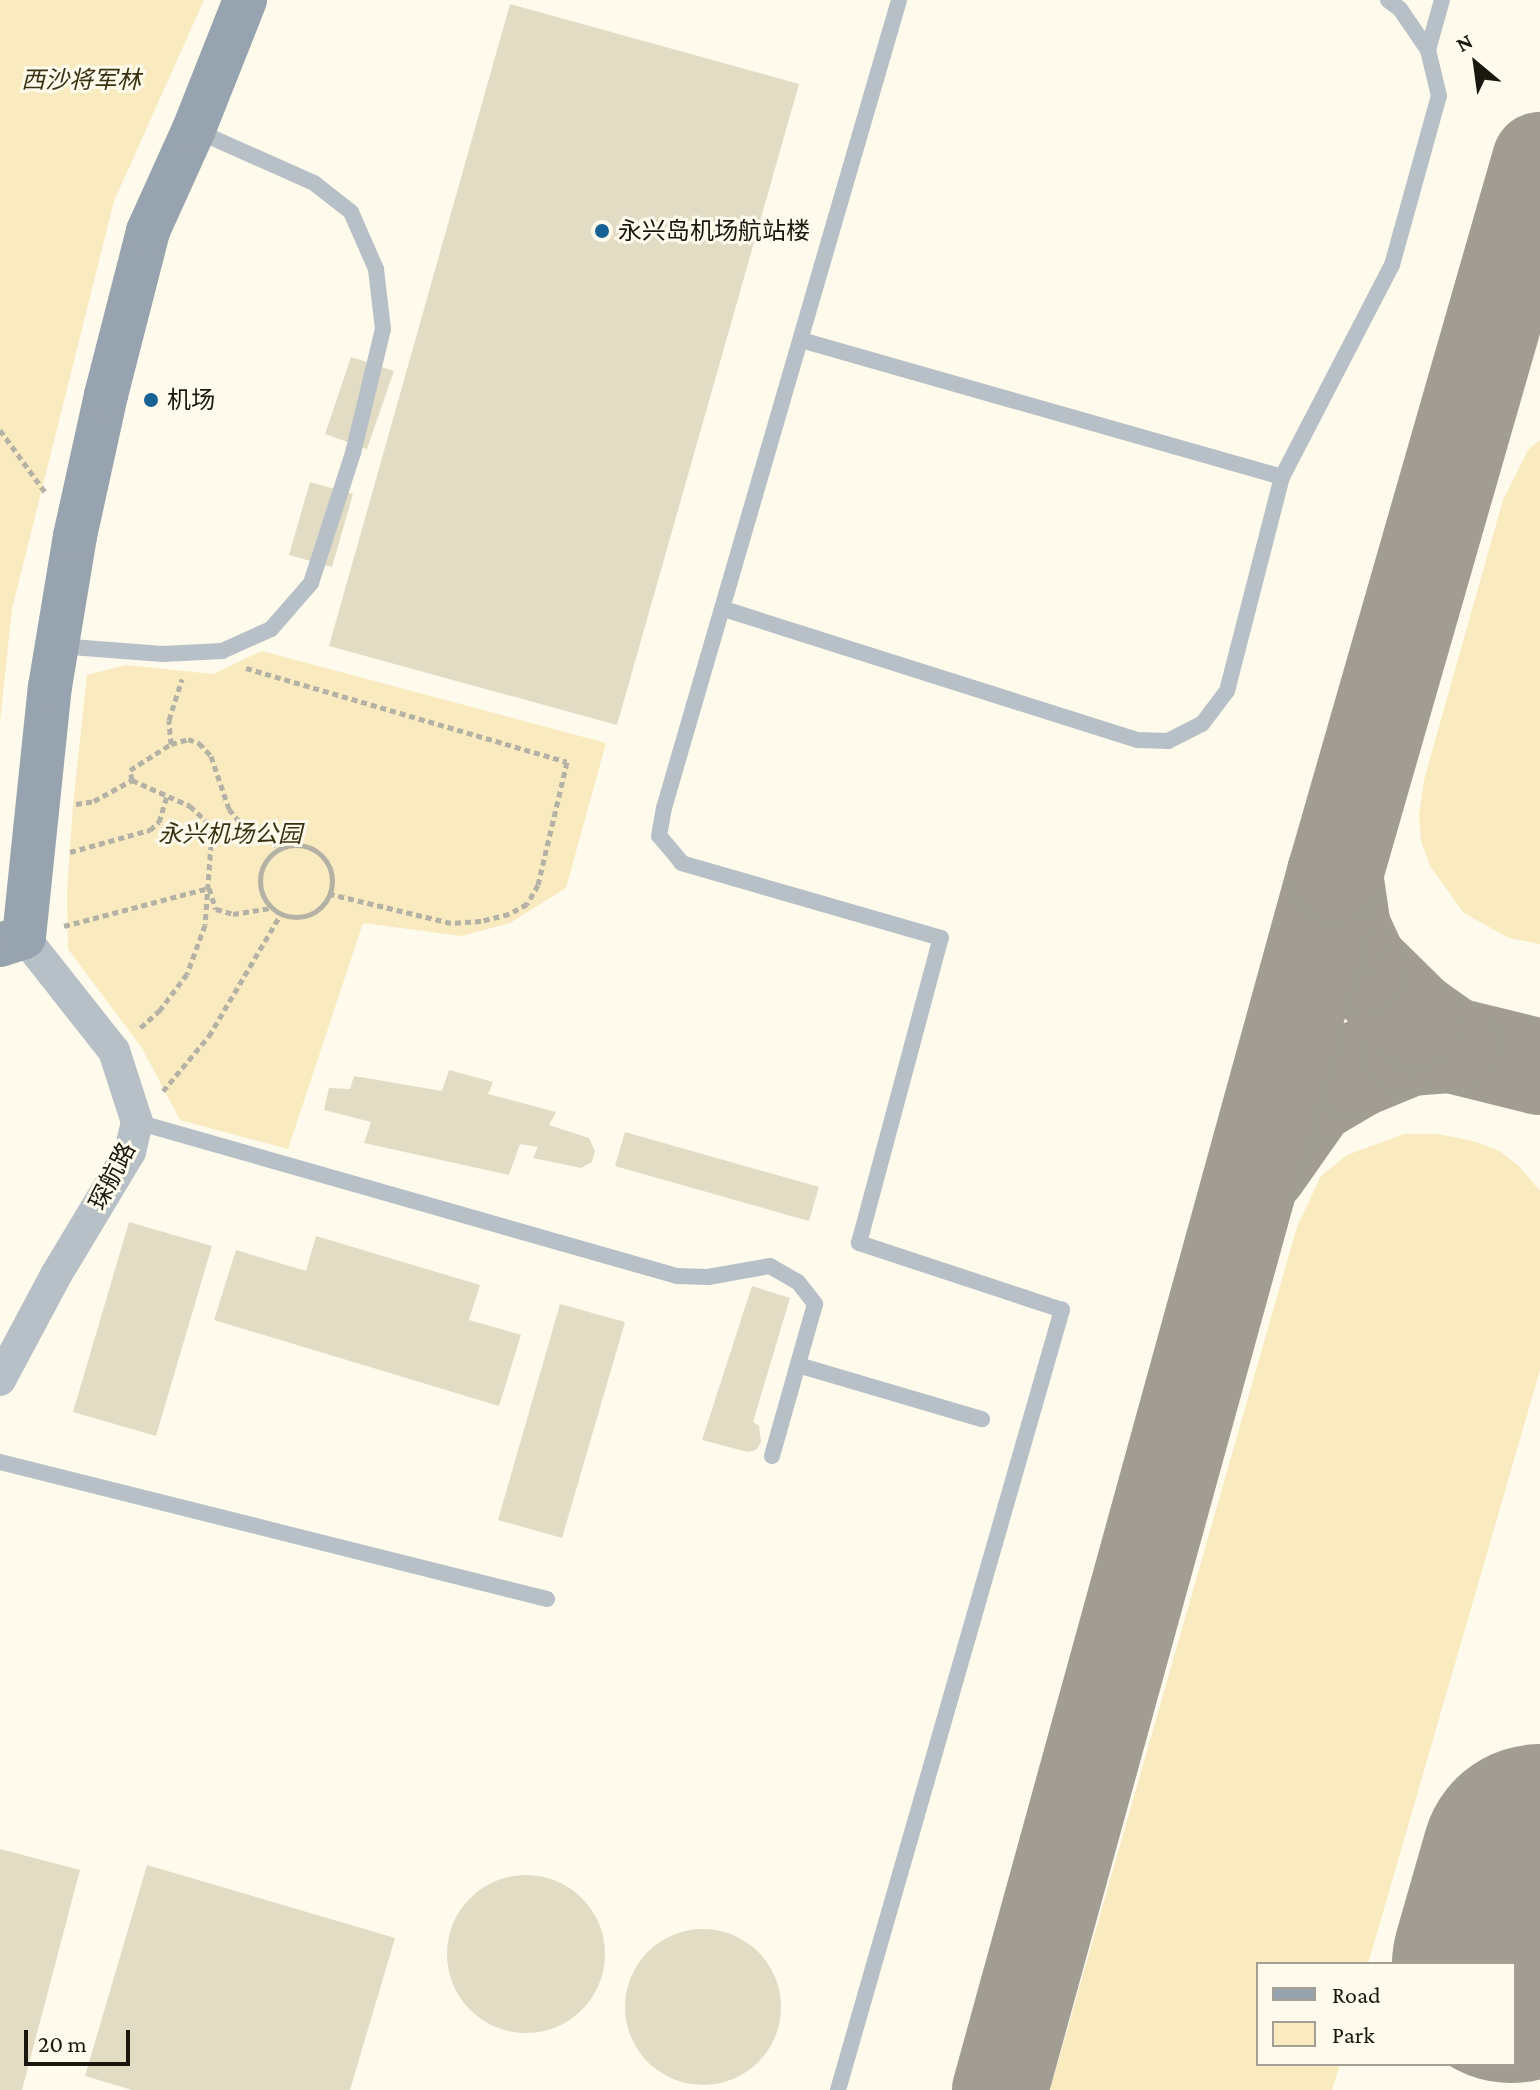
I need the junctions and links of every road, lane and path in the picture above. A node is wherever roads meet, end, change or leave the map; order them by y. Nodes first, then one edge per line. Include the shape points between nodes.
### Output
1 (245, 0) edge
2 (899, 0) edge
3 (1388, 0) edge
4 (1442, 0) edge
5 (1428, 50) junction
6 (194, 129) junction
7 (801, 340) junction
8 (0, 430) edge
9 (1282, 477) junction
10 (75, 536) junction
11 (724, 609) junction
12 (56, 646) junction
13 (190, 652) junction
14 (171, 744) junction
15 (132, 780) junction
16 (167, 796) junction
17 (36, 813) junction
18 (280, 848) junction
19 (32, 857) junction
20 (209, 888) junction
21 (330, 894) junction
22 (272, 908) junction
23 (281, 914) junction
24 (12, 941) edge
25 (114, 1051) junction
26 (137, 1122) junction
27 (798, 1365) junction
28 (0, 1380) edge
29 (982, 1419) dead end
30 (772, 1456) dead end
31 (0, 1462) edge
32 (547, 1599) dead end
33 (838, 2090) edge

1 - 6 street
2 - 7 lane
3 - 5 lane
4 - 5 lane
5 - 9 lane via 1439,96 1392,265
6 - 10 street via 148,231
6 - 13 lane via 314,183 351,212 376,269 383,329 353,453 311,583 271,629 222,651
7 - 9 lane
7 - 11 lane
8 - 10 path
9 - 11 lane via 1227,691 1202,724 1168,741 1138,740
10 - 12 street
11 - 33 lane via 659,836 682,863 941,938 859,1243 1062,1310
12 - 13 lane
12 - 17 street
13 - 14 path via 169,720
13 - 21 path via 567,762 538,885 527,904 509,914 451,923
14 - 15 path via 130,770
14 - 18 path via 188,739 199,743 211,756 229,809
15 - 16 path
15 - 17 path via 94,801
16 - 19 path via 159,822 150,830 91,848
16 - 20 path via 206,821
17 - 19 street
18 - 21 path via 305,846 325,859 331,870
18 - 22 path via 260,876 260,888
19 - 24 street
20 - 22 path via 216,909 233,914
20 - 24 path
20 - 25 path via 205,925 187,974 160,1010
21 - 23 path via 315,912
22 - 23 path
23 - 26 path via 209,1036
24 - 25 street, 琛航路
25 - 26 street, 琛航路
26 - 27 lane via 677,1276 708,1277 770,1266 798,1282 815,1304
26 - 28 street, 琛航路 via 130,1152
27 - 29 lane
27 - 30 lane
31 - 32 lane

